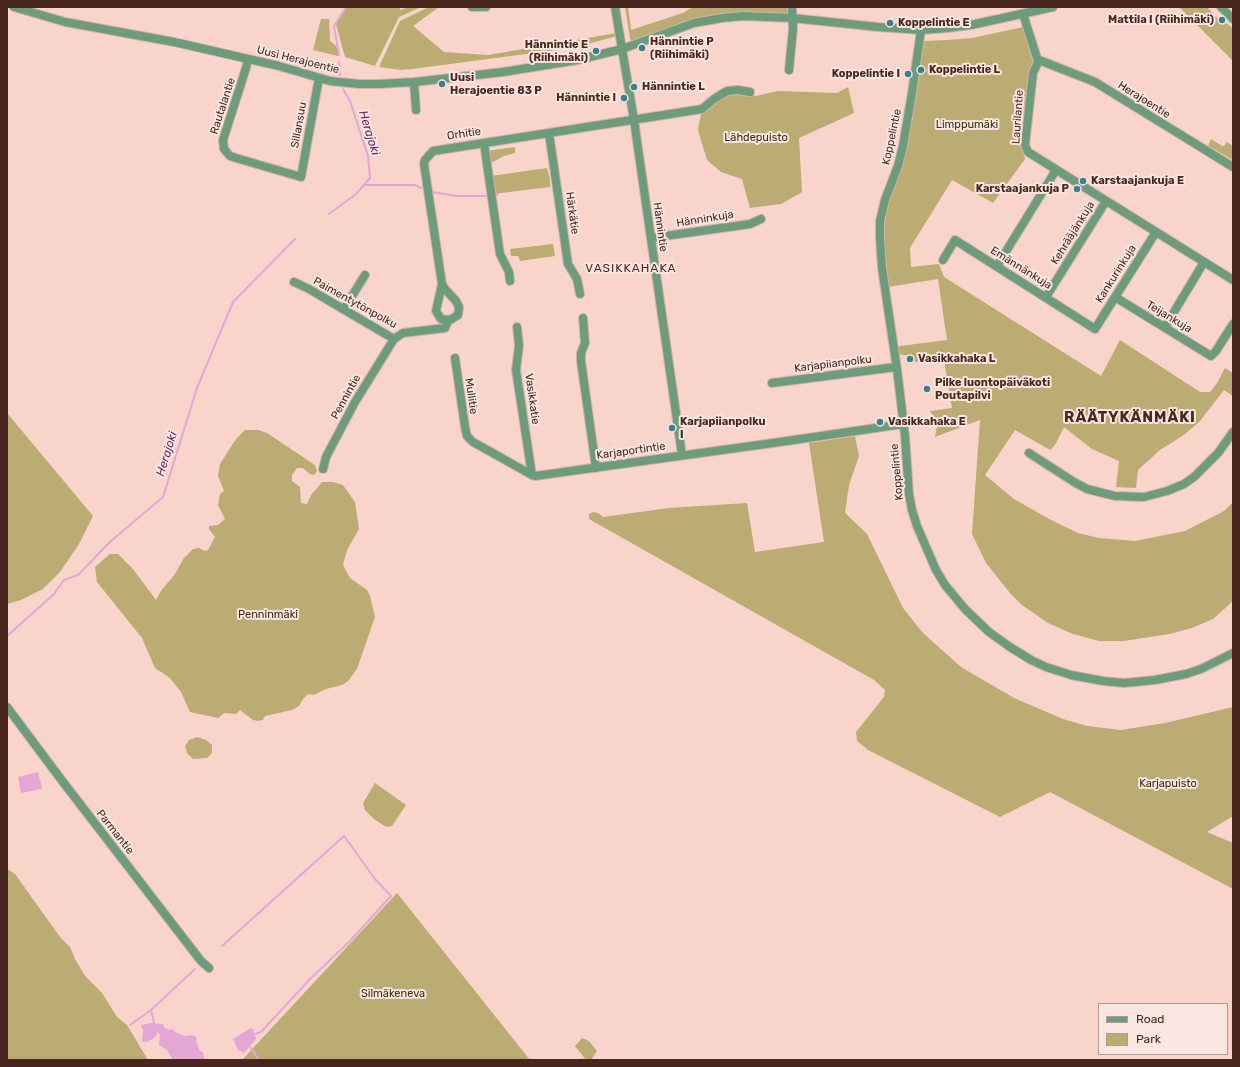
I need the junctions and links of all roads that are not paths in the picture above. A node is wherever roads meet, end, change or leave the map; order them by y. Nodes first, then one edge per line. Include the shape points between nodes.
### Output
1 (14, 7) edge
2 (472, 7) edge
3 (486, 7) edge
4 (616, 7) edge
5 (792, 7) edge
6 (1053, 7) edge
7 (1222, 7) edge
8 (1023, 14) junction
9 (792, 18) junction
10 (1233, 19) edge
11 (921, 30) junction
12 (622, 49) junction
13 (248, 59) junction
14 (1039, 60) junction
15 (789, 70) dead end
16 (319, 78) junction
17 (414, 82) junction
18 (750, 92) dead end
19 (416, 110) dead end
20 (634, 120) junction
21 (549, 133) junction
22 (484, 142) junction
23 (1233, 167) edge
24 (1056, 170) junction
25 (301, 177) joint
26 (1106, 201) junction
27 (761, 219) dead end
28 (1156, 232) junction
29 (651, 238) junction
30 (943, 260) dead end
31 (1204, 262) junction
32 (997, 266) junction
33 (365, 275) dead end
34 (1233, 280) edge
35 (510, 281) dead end
36 (294, 282) dead end
37 (442, 284) junction
38 (580, 294) dead end
39 (1046, 297) junction
40 (1115, 297) junction
41 (344, 309) junction
42 (583, 318) dead end
43 (448, 321) junction
44 (1233, 324) edge
45 (517, 327) dead end
46 (1165, 328) junction
47 (1095, 329) joint
48 (394, 339) junction
49 (455, 358) dead end
50 (896, 367) junction
51 (772, 383) dead end
52 (903, 424) junction
53 (1233, 432) edge
54 (1029, 453) dead end
55 (682, 456) junction
56 (596, 468) junction
57 (323, 469) dead end
58 (532, 475) junction
59 (1233, 653) edge
60 (7, 707) edge
61 (209, 968) dead end

1 - 13 street, Uusi Herajoentie via 65,22
2 - 3 street
4 - 12 street, Hännintie
5 - 9 street
6 - 8 street, Uusi Herajoentie
7 - 10 street
8 - 11 street, Uusi Herajoentie via 971,25
8 - 14 street
9 - 11 street, Uusi Herajoentie
9 - 12 street, Uusi Herajoentie via 743,16 707,20
9 - 15 street
11 - 50 street, Koppelintie via 898,166 880,221 882,268
12 - 17 street, Uusi Herajoentie via 578,60
12 - 20 street, Hännintie
13 - 16 street, Uusi Herajoentie
13 - 25 street, Rautalantie via 223,140 224,149 230,156
14 - 23 street, Herajoentie via 1095,82
14 - 24 street, Laurilantie via 1033,73 1025,145 1028,152
16 - 17 street, Uusi Herajoentie via 359,84
16 - 25 street, Sillansuu
17 - 19 street
18 - 20 street, Orhitie via 727,91 702,109
20 - 21 street, Orhitie
20 - 29 street, Hännintie
21 - 22 street, Orhitie
21 - 38 street, Härkätie via 568,264 578,279
22 - 35 street via 500,254 509,272
22 - 37 street, Orhitie via 438,149 424,160
24 - 26 street, Laurilantie
24 - 32 street
26 - 28 street, Laurilantie
26 - 39 street, Kehrääjänkuja
27 - 29 street, Hänninkuja via 750,224
28 - 31 street, Laurilantie
28 - 40 street, Kankurinkuja
29 - 55 street, Hännintie
30 - 32 street, Emännänkuja via 955,240
31 - 34 street, Laurilantie
31 - 46 street
32 - 39 street, Emännänkuja
33 - 41 street
36 - 41 street, Paimentytönpolku
37 - 43 street, Orhitie via 436,311 440,317
37 - 43 street, Orhitie via 459,307 458,315
39 - 47 street, Emännänkuja
40 - 46 street, Teijankuja
40 - 47 street, Kankurinkuja
41 - 48 street, Paimentytönpolku
42 - 56 street via 585,343 581,361
43 - 48 street, Paimentytönpolku via 445,328 403,333
44 - 46 street, Teijankuja via 1211,356
45 - 58 street, Vasikkatie via 519,345 516,370
48 - 57 street, Pennintie via 355,402 326,457
49 - 58 street, Mullitie via 468,436 473,442
50 - 51 street, Karjapiianpolku
50 - 52 street, Koppelintie
52 - 55 street, Karjaportintie
52 - 59 street, Koppelintie via 912,510 936,570 945,585 974,618 1010,647 1031,660 1065,673 1093,680 1124,683 1186,674
53 - 54 street via 1218,453 1194,477 1172,489 1144,497 1115,496 1087,489
55 - 56 street, Karjaportintie
56 - 58 street, Karjaportintie
60 - 61 street, Parmantie via 186,942

